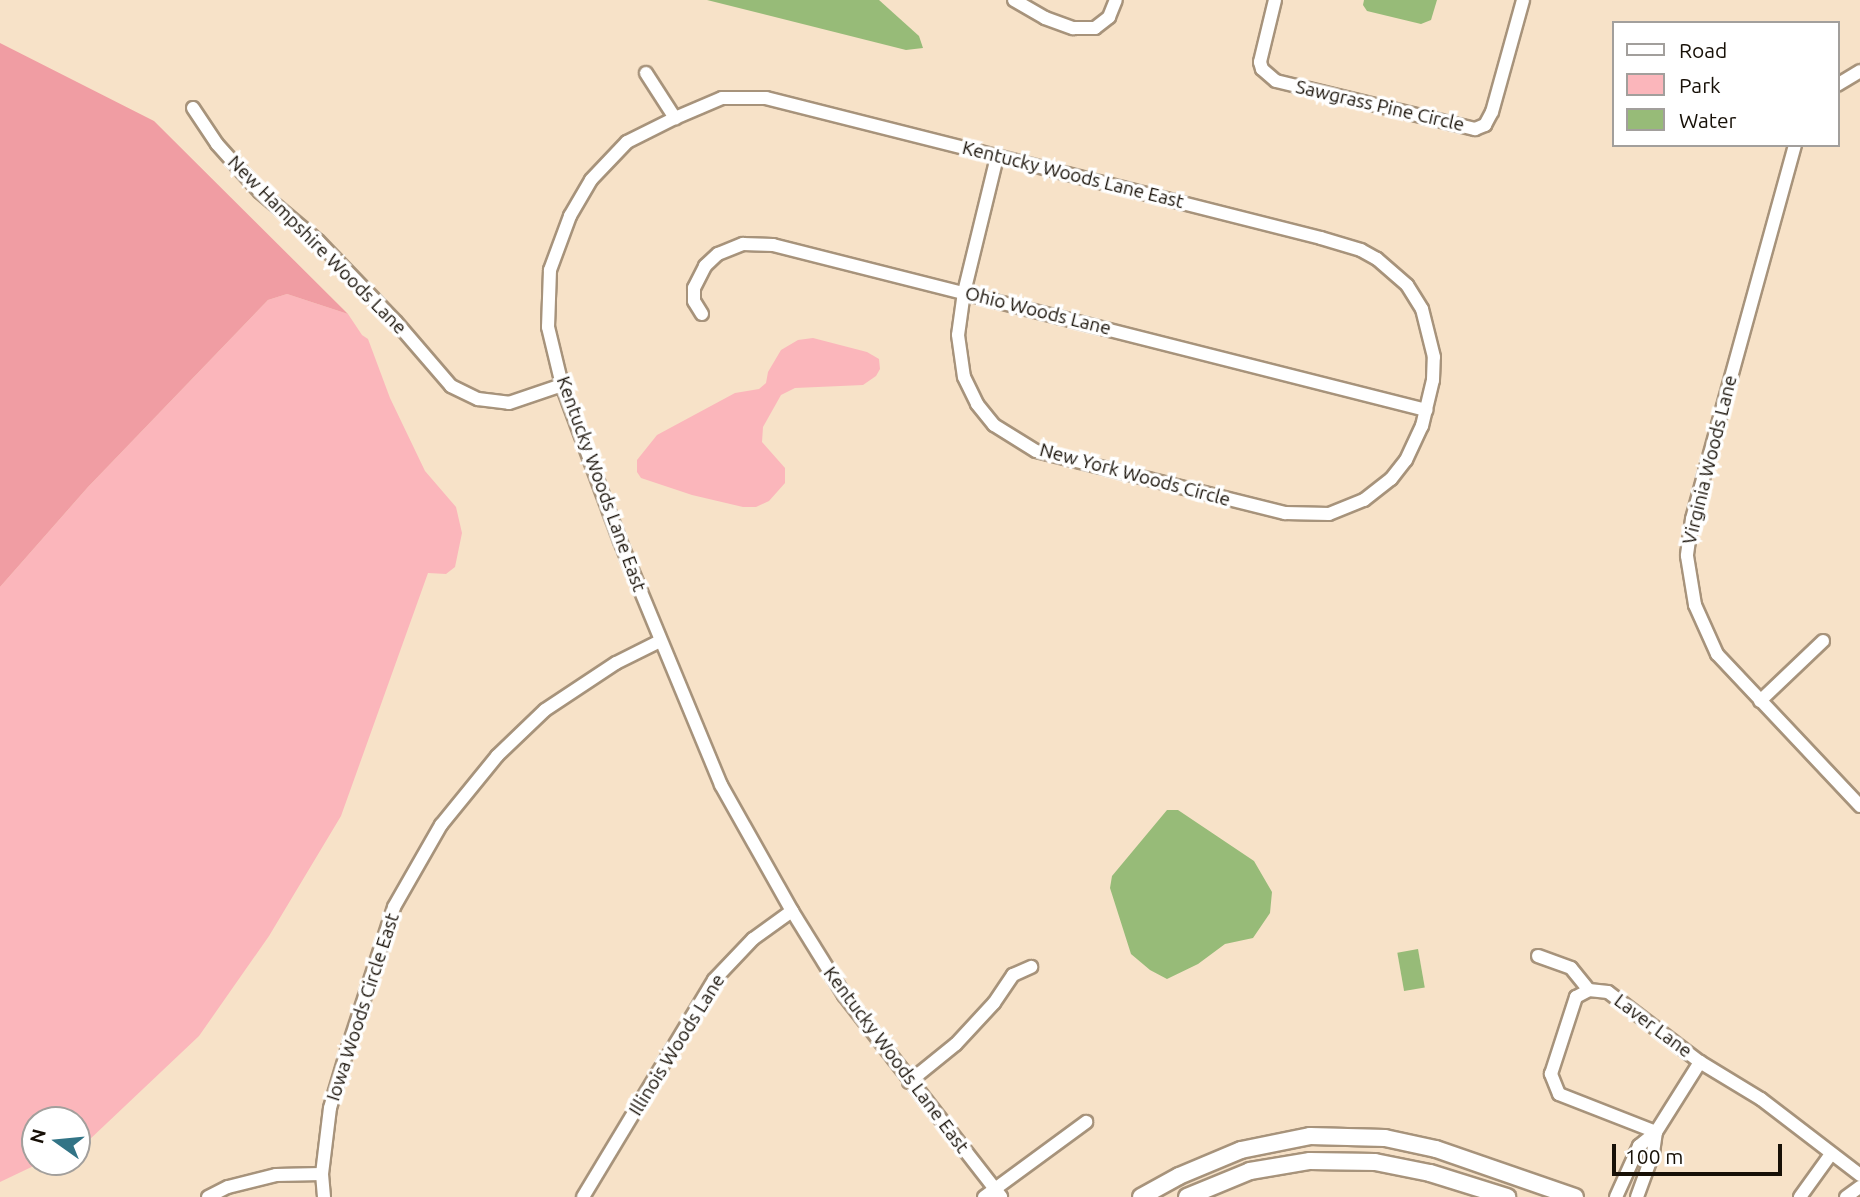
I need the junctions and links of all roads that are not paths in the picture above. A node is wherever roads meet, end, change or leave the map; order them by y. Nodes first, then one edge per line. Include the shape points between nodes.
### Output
1 (1014, 0) edge
2 (1116, 0) edge
3 (1275, 0) edge
4 (1523, 0) edge
5 (1860, 71) edge
6 (646, 73) dead end
7 (1839, 84) edge
8 (194, 108) dead end
9 (675, 118) junction
10 (1794, 147) edge
11 (997, 157) junction
12 (964, 292) junction
13 (702, 314) dead end
14 (562, 385) junction
15 (1426, 410) junction
16 (660, 641) junction
17 (1823, 641) dead end
18 (1760, 701) junction
19 (1860, 806) edge
20 (792, 911) junction
21 (1538, 956) dead end
22 (1031, 967) dead end
23 (1589, 990) junction
24 (1700, 1062) junction
25 (909, 1082) junction
26 (1086, 1122) dead end
27 (1656, 1132) junction
28 (1831, 1154) junction
29 (322, 1174) junction
30 (1860, 1175) edge
31 (1860, 1187) edge
32 (993, 1194) edge
33 (208, 1197) edge
34 (324, 1197) edge
35 (583, 1197) edge
36 (1141, 1197) edge
37 (1186, 1197) edge
38 (1507, 1197) edge
39 (1575, 1197) edge
40 (1616, 1197) edge
41 (1637, 1197) edge
42 (1800, 1197) edge
43 (1846, 1197) edge

1 - 2 street via 1073,28 1095,28 1109,17
3 - 4 street, Sawgrass Pine Circle via 1260,62 1276,81 1475,128 1485,125 1492,112
5 - 7 street
6 - 9 street
8 - 14 street, New Hampshire Woods Lane via 217,144 260,192 318,241 451,386 478,399 509,403
9 - 11 street, Kentucky Woods Lane East via 722,98 766,98
9 - 14 street, Kentucky Woods Lane East via 627,142 591,180 570,216 550,270 548,327
10 - 18 street, Virginia Woods Lane via 1692,519 1687,556 1695,605 1717,654
11 - 12 street, New York Woods Circle
11 - 15 street, Kentucky Woods Lane East via 1321,237 1377,259 1407,285 1422,309 1434,357
12 - 13 street, Ohio Woods Lane via 757,243 729,248 705,266 694,288 694,301
12 - 15 street, Ohio Woods Lane
12 - 15 street, New York Woods Circle via 959,355 977,404 1009,436 1036,450 1081,463 1270,511 1329,514 1364,500 1391,479 1415,444
14 - 16 street, Kentucky Woods Lane East
16 - 20 street, Kentucky Woods Lane East via 721,785
16 - 29 street, Iowa Woods Circle East via 615,663 545,710 497,757 441,825 394,907 330,1108
17 - 18 street
18 - 19 street, Virginia Woods Lane
20 - 25 street, Kentucky Woods Lane East via 844,995
20 - 35 street, Illinois Woods Lane via 753,939 713,980
21 - 23 street via 1571,968
22 - 25 street via 1013,975 956,1044
23 - 24 street, Laver Lane via 1608,992
23 - 27 street, Laver Lane via 1576,997 1551,1074 1559,1094
24 - 27 street
24 - 28 street, Laver Lane via 1761,1099
25 - 32 street, Kentucky Woods Lane East
26 - 32 street
27 - 40 street via 1639,1146
27 - 41 street
28 - 30 street, Laver Lane
28 - 42 street
29 - 33 street via 276,1175
29 - 34 street, Iowa Woods Circle East
31 - 43 street
36 - 39 street via 1241,1150 1310,1136 1385,1138 1436,1149
37 - 38 street via 1250,1171 1310,1161 1375,1162

